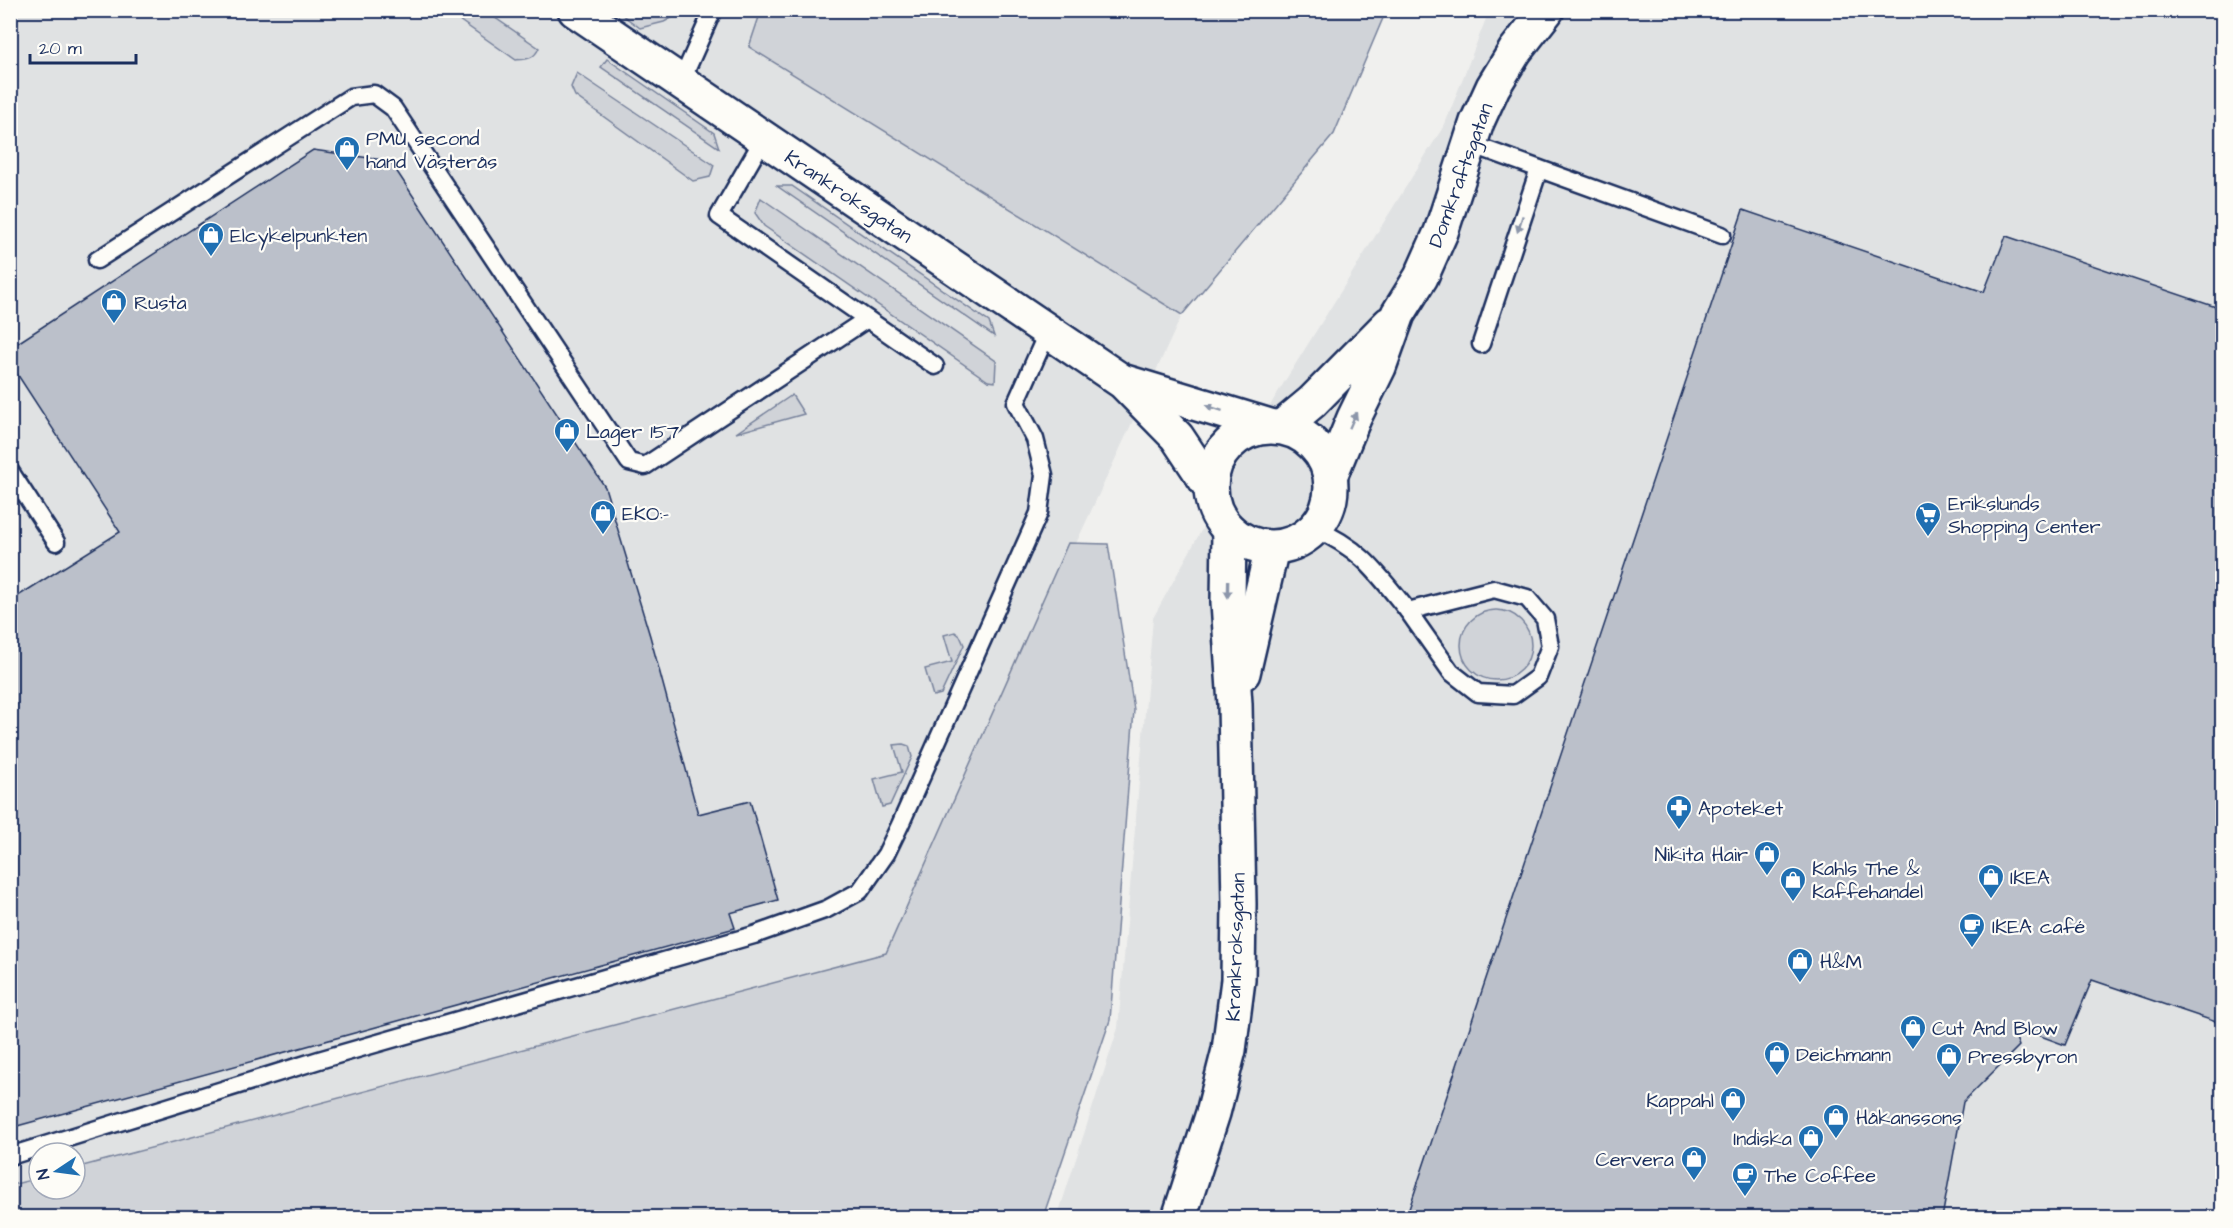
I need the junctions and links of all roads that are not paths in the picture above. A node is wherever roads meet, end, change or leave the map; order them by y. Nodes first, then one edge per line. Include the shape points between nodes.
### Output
1 (575, 10) edge
2 (713, 10) edge
3 (1547, 10) edge
4 (681, 82) junction
5 (764, 138) junction
6 (1468, 144) junction
7 (1539, 169) junction
8 (1722, 235) dead end
9 (97, 260) dead end
10 (1398, 314) junction
11 (867, 319) junction
12 (1048, 331) junction
13 (1481, 344) dead end
14 (935, 366) dead end
15 (1123, 382) junction
16 (1276, 427) junction
17 (10, 471) edge
18 (1331, 474) junction
19 (1211, 488) junction
20 (1315, 529) junction
21 (1229, 530) junction
22 (56, 542) dead end
23 (1272, 548) junction
24 (1408, 611) junction
25 (1235, 704) junction
26 (10, 1156) edge
27 (1179, 1218) edge

1 - 4 street, Krankroksgatan
2 - 4 lane
3 - 6 street, Domkraftsgatan via 1493,87
4 - 5 street, Krankroksgatan
5 - 11 lane via 719,216
5 - 12 street, Krankroksgatan
6 - 7 lane
6 - 10 street, Domkraftsgatan via 1441,232 1421,277
7 - 8 lane
7 -> 13 lane
9 - 11 lane via 351,97 374,94 393,108 629,462 645,466
10 - 16 street, Domkraftsgatan via 1312,402
18 -> 10 street, Domkraftsgatan
11 - 14 lane
12 - 15 street, Krankroksgatan
12 - 26 lane via 1016,403 1035,439 1044,475 1039,513 900,825 860,891 826,909 754,935 319,1060
16 -> 15 street, Krankroksgatan
15 - 19 street, Krankroksgatan via 1177,437
16 - 18 street via 1305,436 1322,452
16 - 19 street via 1247,431 1228,445 1215,465
17 - 22 lane
18 - 20 street via 1330,504
19 - 21 street via 1216,511
20 - 23 street via 1296,543
20 - 24 lane via 1338,538 1370,564
21 - 23 street via 1249,543
21 -> 25 street, Krankroksgatan via 1228,602
23 - 25 street, Krankroksgatan
24 - 24 lane via 1451,672 1478,693 1512,695 1538,677 1550,646 1545,619 1527,598 1494,589
25 - 27 street, Krankroksgatan via 1238,980 1229,1050

